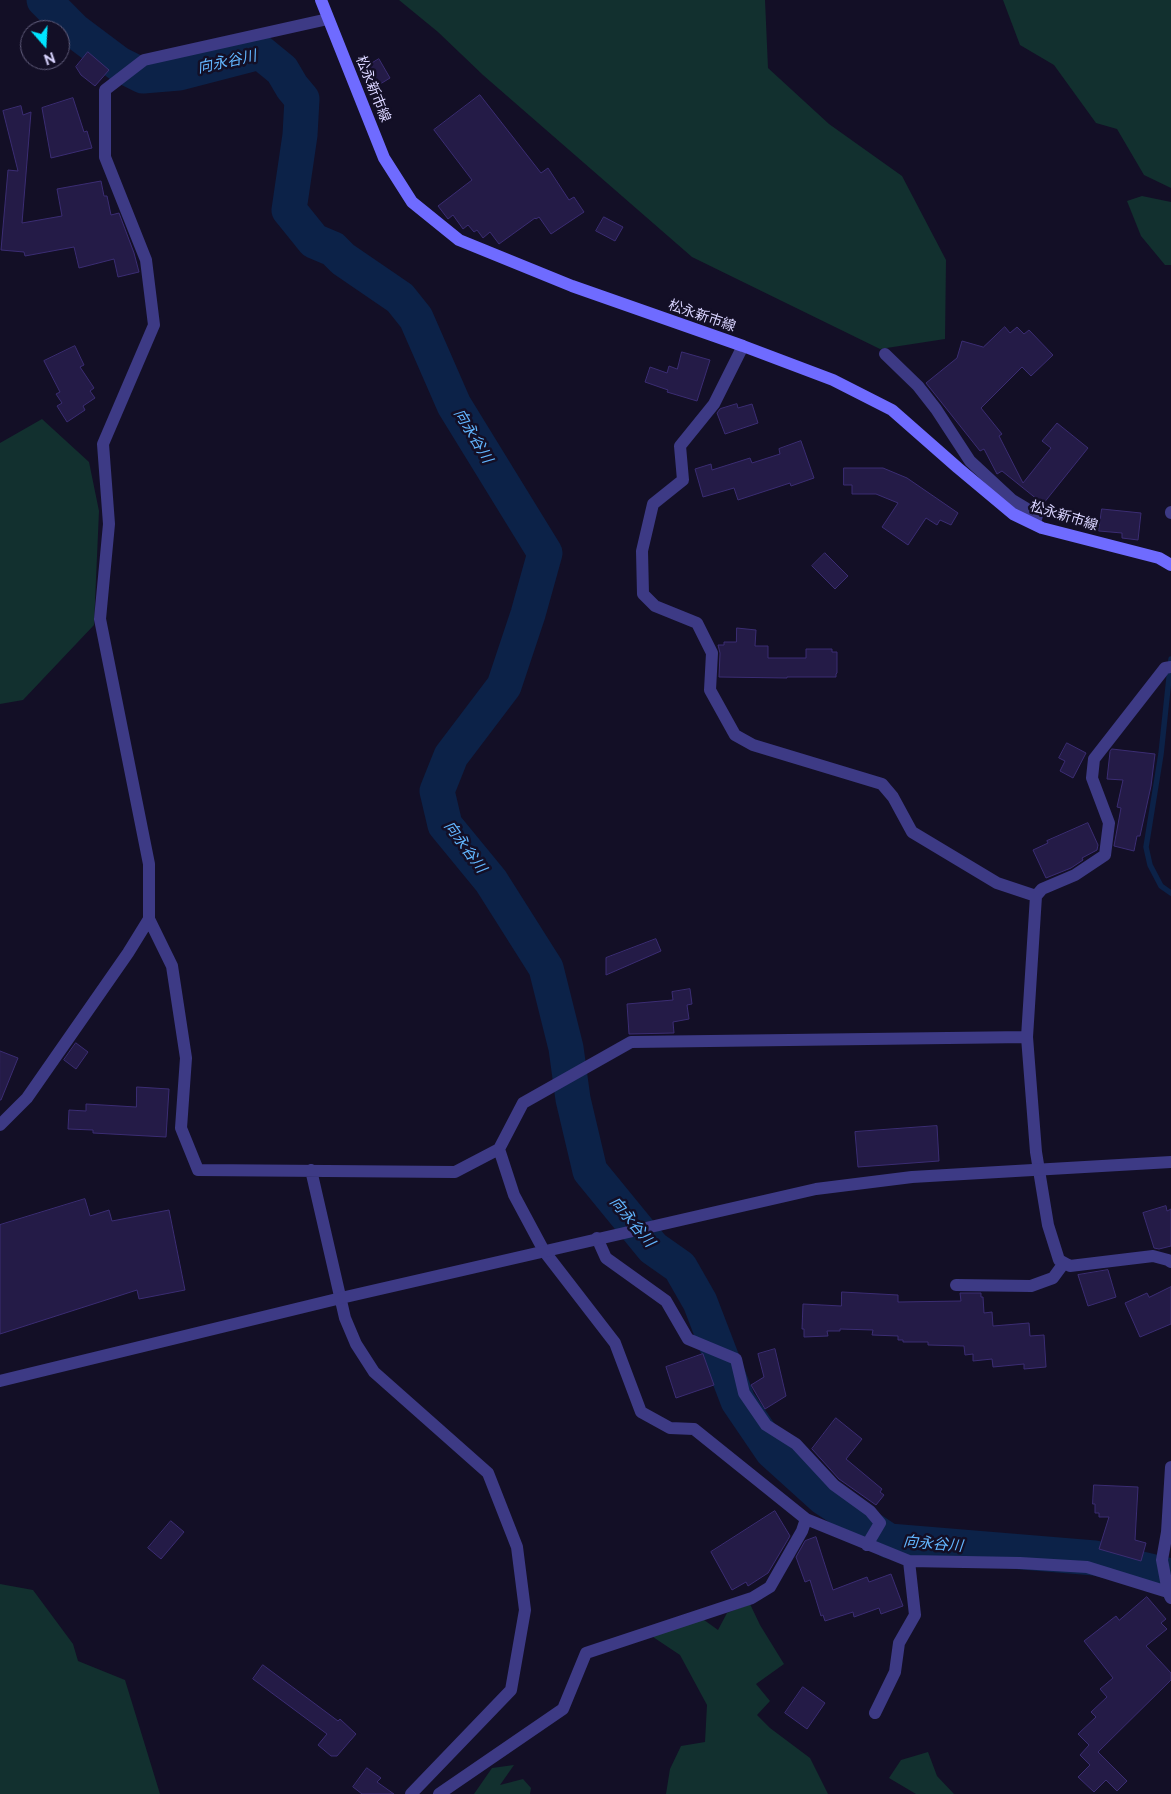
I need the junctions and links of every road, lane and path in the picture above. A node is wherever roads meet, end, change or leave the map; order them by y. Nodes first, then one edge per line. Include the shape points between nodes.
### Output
1 (321, 0) edge
2 (328, 19) junction
3 (743, 346) junction
4 (885, 354) dead end
5 (1034, 524) junction
6 (1171, 565) edge
7 (1171, 667) edge
8 (1036, 896) junction
9 (149, 919) junction
10 (1027, 1037) junction
11 (0, 1124) edge
12 (499, 1149) junction
13 (1171, 1162) edge
14 (311, 1170) junction
15 (1038, 1171) junction
16 (601, 1237) junction
17 (544, 1251) junction
18 (1171, 1262) edge
19 (1064, 1263) junction
20 (956, 1285) dead end
21 (341, 1298) junction
22 (0, 1382) edge
23 (1171, 1467) edge
24 (806, 1519) junction
25 (867, 1544) junction
26 (909, 1561) junction
27 (1170, 1594) edge
28 (875, 1713) dead end
29 (411, 1794) edge
30 (439, 1794) edge

1 - 2 main road, 松永新市線
2 - 3 main road, 松永新市線 via 384,158 412,202 459,240 572,286
2 - 9 street via 144,60 106,90 105,157 146,260 154,325 103,444 108,524 100,619 149,864
3 - 5 main road, 松永新市線 via 833,380 892,410 1013,514
3 - 8 street via 714,404 680,446 683,480 653,504 642,551 643,594 655,606 697,622 712,653 710,690 735,735 754,745 882,784 912,832 997,882
4 - 5 street via 936,408 970,460 1012,500 1037,515
5 - 6 main road, 松永新市線 via 1158,558
7 - 8 street via 1165,668 1094,759 1092,778 1108,823 1105,855 1042,889
8 - 10 street
9 - 11 street via 27,1098
9 - 14 street via 172,966 186,1058 181,1128 198,1170
10 - 12 street via 631,1042 523,1103
10 - 15 street
12 - 14 street via 455,1172
12 - 17 street via 514,1195
13 - 15 street
14 - 21 street
15 - 16 street via 912,1177 816,1188
15 - 19 street via 1048,1226 1059,1260
16 - 17 street
16 - 25 street via 606,1258 666,1301 688,1339 736,1359 744,1393 766,1425 796,1444 834,1485 870,1511 880,1523
17 - 21 street
17 - 24 street via 615,1343 641,1412 670,1428 694,1429
18 - 19 street via 1153,1256 1070,1266
19 - 20 street via 1053,1278 1031,1286
21 - 22 street
21 - 29 street via 356,1344 374,1372 488,1473 517,1547 525,1610 511,1690
23 - 27 street via 1162,1560
24 - 25 street
24 - 30 street via 770,1587 752,1598 586,1653 563,1709
25 - 26 street
26 - 27 street via 1087,1567
26 - 28 street via 915,1615 899,1643 895,1672

